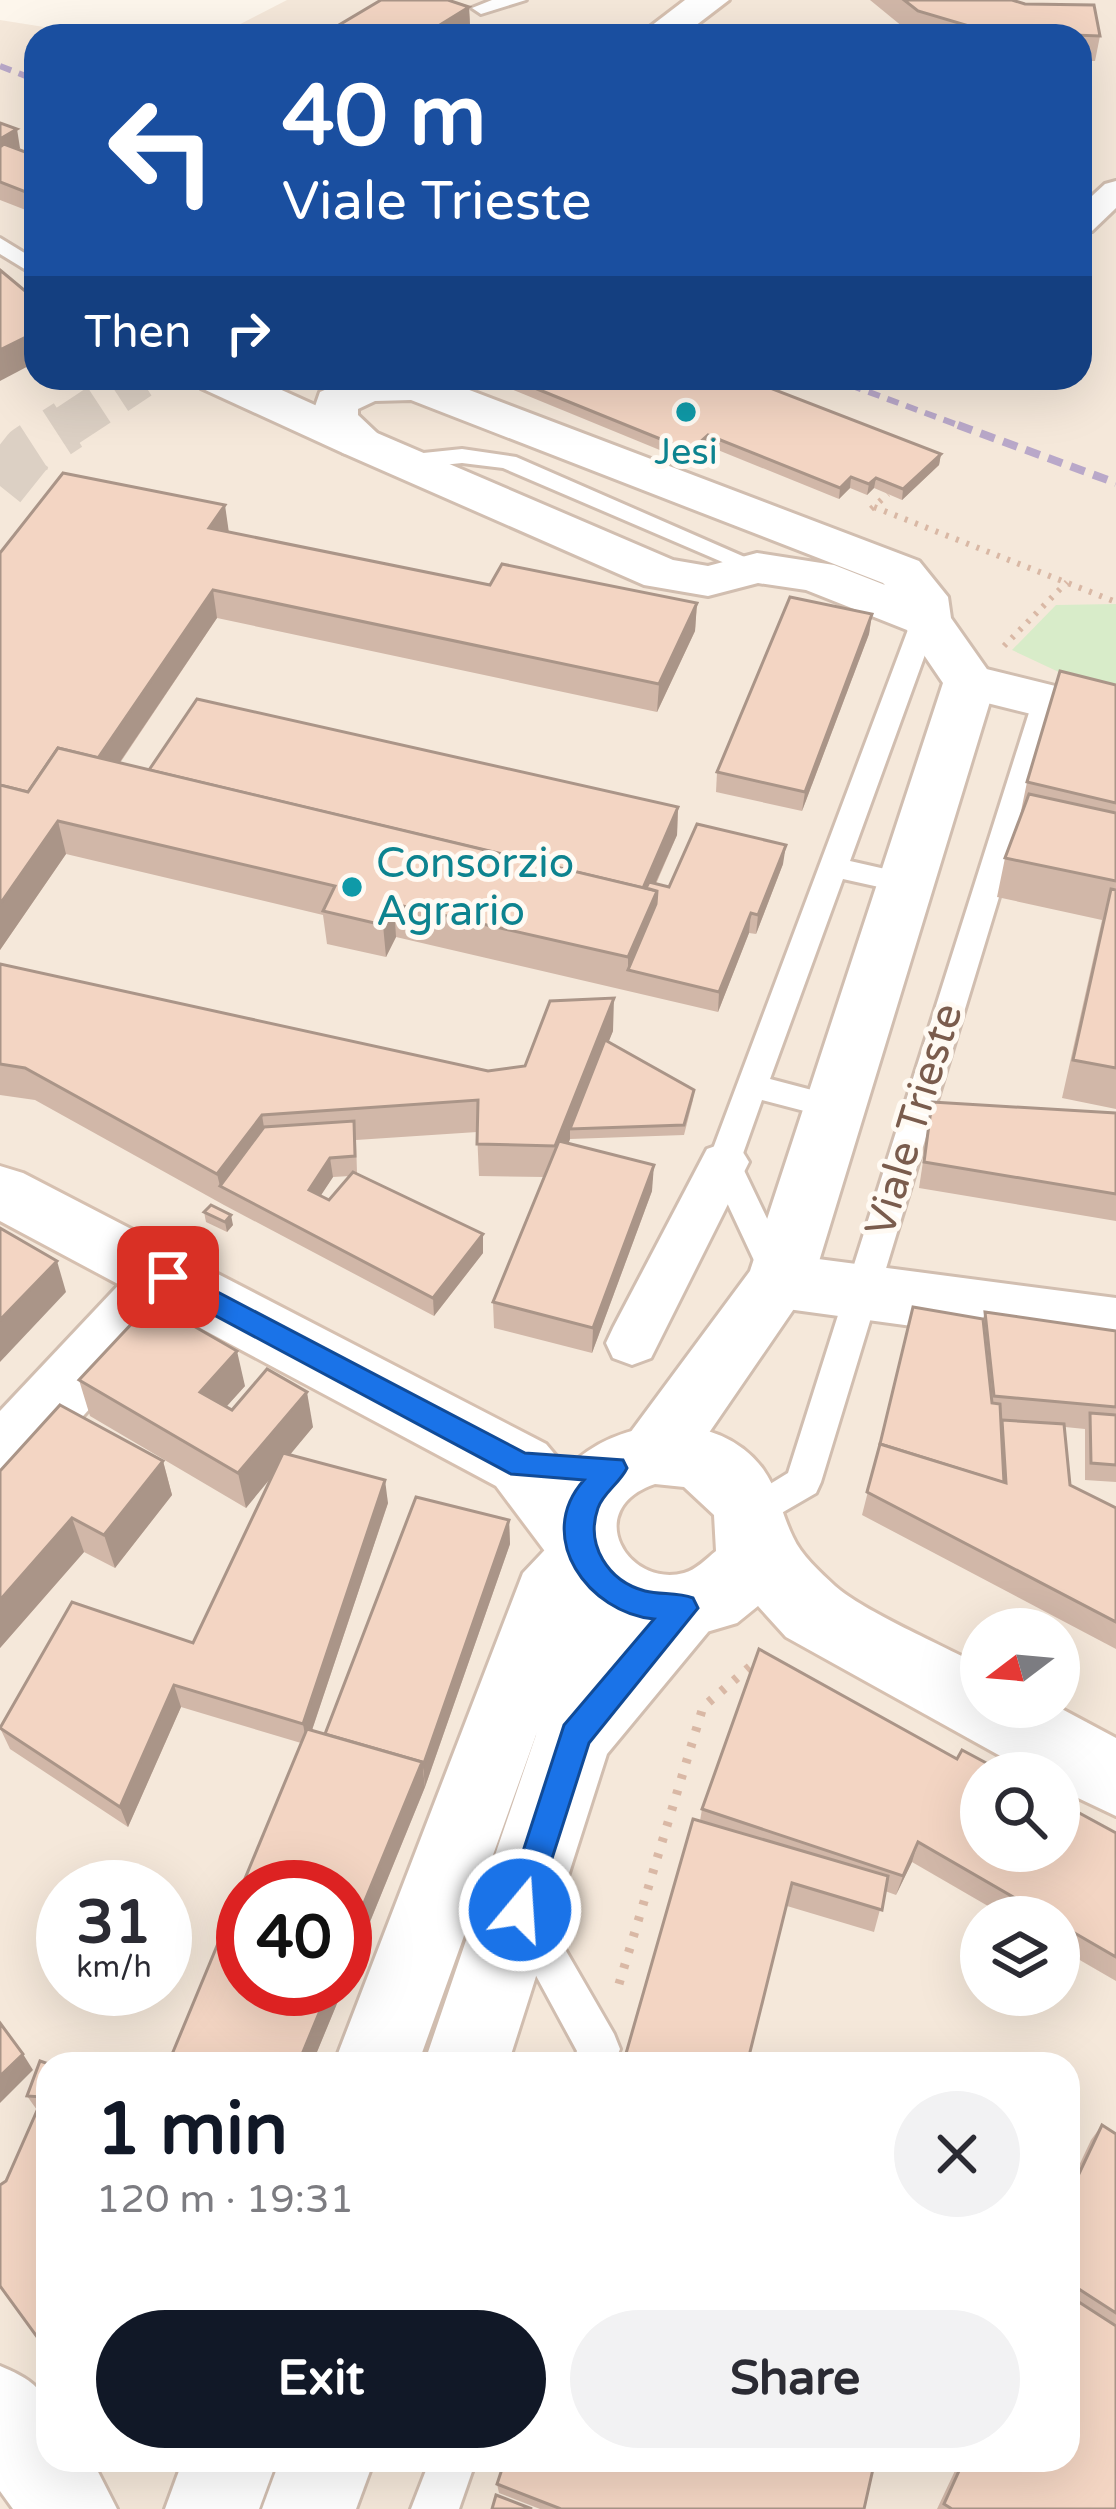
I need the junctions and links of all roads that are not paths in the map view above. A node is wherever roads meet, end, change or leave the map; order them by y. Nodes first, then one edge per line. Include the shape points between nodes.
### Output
1 (517, 0) edge
2 (710, 0) edge
3 (481, 8) dead end
4 (675, 24) edge
5 (1116, 191) edge
6 (1092, 213) edge
7 (244, 390) edge
8 (357, 390) edge
9 (430, 390) edge
10 (382, 452) junction
11 (925, 619) junction
12 (970, 682) junction
13 (1046, 700) junction
14 (1116, 718) edge
15 (833, 867) junction
16 (906, 883) junction
17 (752, 1086) junction
18 (835, 1107) junction
19 (724, 1162) junction
20 (0, 1191) edge
21 (168, 1277) junction
22 (780, 1281) junction
23 (861, 1290) junction
24 (1116, 1326) edge
25 (632, 1343) dead end
26 (727, 1356) junction
27 (0, 1459) edge
28 (633, 1461) junction
29 (521, 1465) junction
30 (748, 1513) junction
31 (588, 1560) junction
32 (699, 1603) junction
33 (812, 1613) junction
34 (960, 1694) edge
35 (1022, 1728) edge
36 (575, 1736) junction
37 (1116, 1779) edge
38 (520, 1910) junction
39 (380, 2052) edge
40 (470, 2052) edge
41 (594, 2052) edge
42 (0, 2412) edge
43 (36, 2462) edge
44 (43, 2472) edge
45 (226, 2472) edge
46 (323, 2472) edge
47 (449, 2472) edge
48 (70, 2509) edge
49 (212, 2509) edge
50 (309, 2509) edge
51 (435, 2509) edge

1 - 3 lane
2 - 4 street
5 - 6 street
7 - 10 street
8 - 10 street via 336,402 334,418
9 - 11 street via 901,572 922,597
10 - 11 street via 662,574 708,581 758,568 816,576
11 - 12 street
11 - 15 lane
12 - 13 street
12 - 16 street, Viale Trieste
13 - 14 street
13 - 23 lane, Viale Trieste
15 - 16 lane
15 - 17 lane
16 - 18 street, Viale Trieste
17 - 18 lane, Viale Trieste
17 - 19 lane
18 - 22 street, Viale Trieste
19 - 22 lane
19 - 25 street
20 - 21 street
21 - 27 street
21 - 29 street
22 - 23 street
22 - 26 street, Viale Trieste
23 - 24 street
23 - 30 lane, Viale Trieste via 803,1482
26 - 28 street, Viale Trieste
26 - 30 street via 727,1424
28 - 29 street
28 - 30 street via 700,1461
28 - 31 street, Viale Trieste via 585,1500
29 - 31 street
30 - 32 street, Viale Trieste via 744,1572
30 - 33 street via 775,1572
31 - 32 street via 638,1604
31 - 36 street, Viale Trieste
31 - 39 street, Viale Trieste via 549,1596
32 - 33 street
32 - 36 street, Viale Trieste
33 - 34 street
35 - 37 street
36 - 38 street, Viale Trieste
38 - 40 street, Viale Trieste
38 - 41 lane
42 - 43 street
44 - 48 street
45 - 49 street
46 - 50 street
47 - 51 lane

